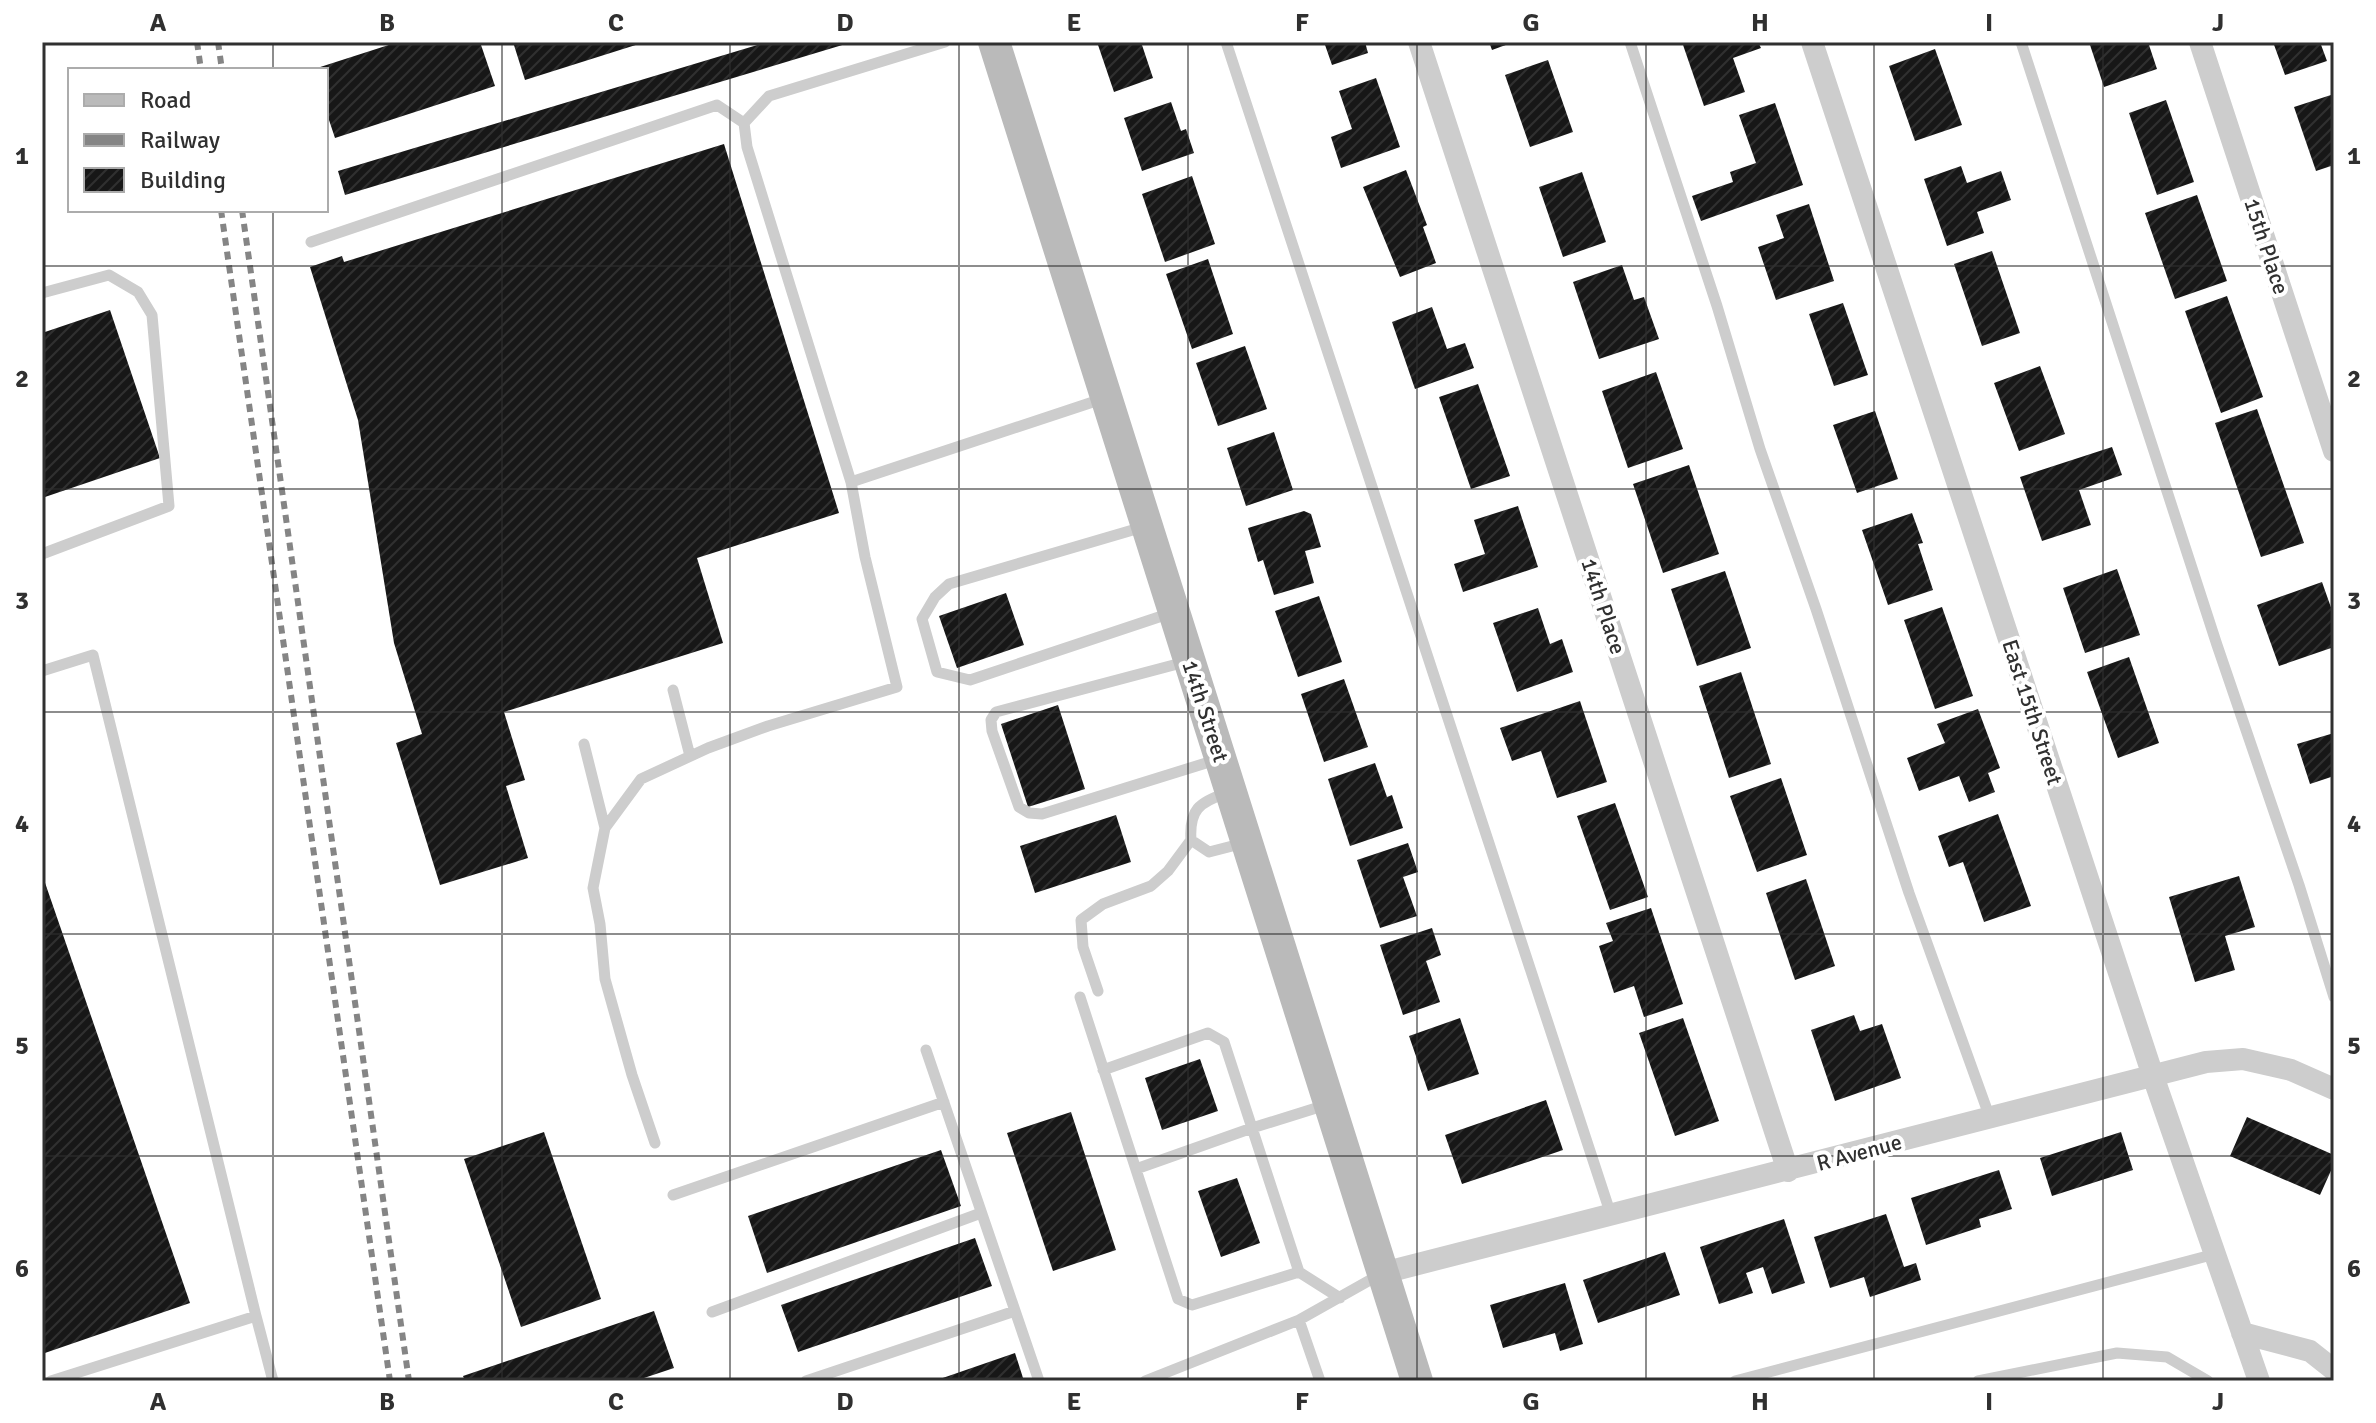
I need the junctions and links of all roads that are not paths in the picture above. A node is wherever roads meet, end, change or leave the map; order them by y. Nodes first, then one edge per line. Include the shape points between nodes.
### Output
1 (945, 42) edge
2 (994, 42) edge
3 (1226, 42) edge
4 (1419, 42) edge
5 (1630, 42) edge
6 (1812, 42) edge
7 (2021, 42) edge
8 (2200, 42) edge
9 (744, 123) junction
10 (311, 242) dead end
11 (42, 293) edge
12 (1106, 397) junction
13 (2334, 451) edge
14 (851, 482) junction
15 (1147, 526) junction
16 (42, 554) edge
17 (1174, 612) junction
18 (1190, 661) junction
19 (42, 671) edge
20 (673, 690) dead end
21 (584, 744) dead end
22 (690, 756) junction
23 (1221, 758) junction
24 (1231, 792) junction
25 (605, 828) junction
26 (1191, 840) junction
27 (1247, 842) junction
28 (1098, 991) dead end
29 (1080, 997) dead end
30 (2334, 997) edge
31 (926, 1050) dead end
32 (1103, 1070) junction
33 (2153, 1076) junction
34 (2334, 1089) edge
35 (944, 1102) junction
36 (1330, 1104) junction
37 (1990, 1118) junction
38 (1252, 1128) junction
39 (655, 1143) dead end
40 (1136, 1169) junction
41 (1788, 1171) junction
42 (673, 1195) dead end
43 (981, 1213) junction
44 (1611, 1215) junction
45 (2215, 1254) junction
46 (1299, 1272) junction
47 (1383, 1273) junction
48 (1340, 1298) junction
49 (1015, 1311) junction
50 (712, 1312) dead end
51 (256, 1316) junction
52 (1299, 1320) junction
53 (2242, 1333) junction
54 (2181, 1366) junction
55 (2334, 1370) edge
56 (51, 1381) edge
57 (273, 1381) edge
58 (806, 1381) edge
59 (1039, 1381) edge
60 (1145, 1381) edge
61 (1320, 1381) edge
62 (1417, 1381) edge
63 (1735, 1381) edge
64 (1978, 1381) edge
65 (2186, 1381) edge
66 (2208, 1381) edge
67 (2259, 1381) edge

1 - 9 lane via 769,96
2 - 12 main road, 14th Street
3 - 44 lane
4 - 41 street, 14th Place
5 - 37 lane via 1760,449
6 - 33 street, East 15th Street
7 - 30 lane
8 - 13 street, 15th Place
9 - 10 lane via 717,105
9 - 14 lane
11 - 16 lane via 109,275 138,292 152,315 169,506
12 - 14 lane
12 - 15 main road, 14th Street
14 - 22 lane via 897,687
15 - 17 main road, 14th Street
15 - 17 lane via 949,584 922,619 937,672 970,680
17 - 18 main road, 14th Street
18 - 23 main road, 14th Street
18 - 23 lane via 996,712 992,731 1019,807 1029,813 1042,814
19 - 51 lane via 93,655
20 - 22 lane
21 - 25 lane
22 - 25 lane via 641,779
23 - 24 main road, 14th Street
24 - 26 lane via 1206,800 1195,811
24 - 27 main road, 14th Street
25 - 39 lane via 593,888 605,979
26 - 27 lane via 1209,852
26 - 28 lane via 1151,886 1103,904 1081,920 1083,947
27 - 36 main road, 14th Street
29 - 32 lane
31 - 35 lane
32 - 38 lane via 1208,1033 1224,1042
32 - 40 lane
33 - 34 street, R Avenue via 2243,1059 2291,1070
33 - 37 street, R Avenue
33 - 45 street, East 15th Street
35 - 42 lane
35 - 43 lane
36 - 38 lane
36 - 47 main road, 14th Street
37 - 41 street, R Avenue
38 - 40 lane
38 - 46 lane
40 - 46 lane via 1178,1299 1192,1305
41 - 44 street, R Avenue
43 - 49 lane
43 - 50 lane
44 - 47 street, R Avenue
45 - 53 street, East 15th Street
45 - 63 lane
46 - 48 lane
47 - 48 lane
47 - 62 main road, 14th Street
48 - 52 lane
49 - 58 lane
49 - 59 lane
51 - 56 lane
51 - 57 lane
52 - 60 lane
52 - 61 lane
53 - 55 street via 2310,1351
53 - 67 street, East 15th Street
54 - 64 lane via 2167,1357 2117,1353
54 - 65 lane
54 - 66 lane

